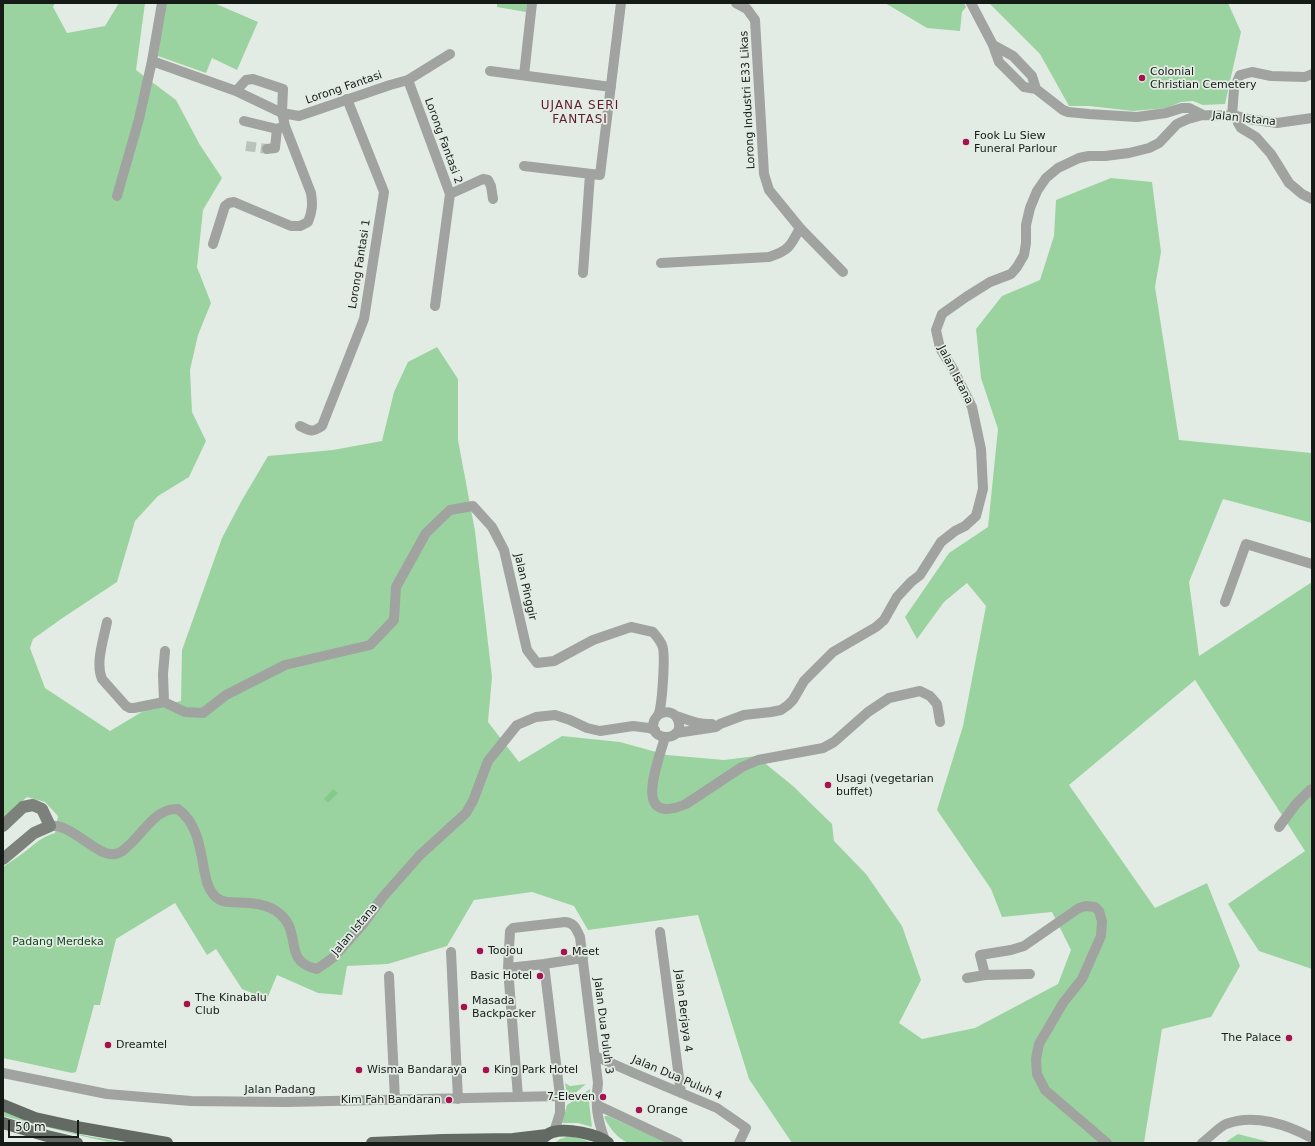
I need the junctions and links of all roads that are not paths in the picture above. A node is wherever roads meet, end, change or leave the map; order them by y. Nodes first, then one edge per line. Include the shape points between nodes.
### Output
1 (162, 3) edge
2 (532, 3) edge
3 (621, 3) edge
4 (736, 3) edge
5 (971, 3) edge
6 (993, 45) junction
7 (450, 54) dead end
8 (152, 61) junction
9 (490, 71) dead end
10 (1312, 74) edge
11 (524, 75) junction
12 (408, 80) junction
13 (611, 87) junction
14 (1036, 89) junction
15 (236, 91) junction
16 (347, 99) junction
17 (282, 113) junction
18 (1203, 115) junction
19 (1235, 116) junction
20 (1312, 118) edge
21 (244, 121) dead end
22 (281, 127) junction
23 (267, 149) dead end
24 (524, 166) dead end
25 (595, 174) junction
26 (450, 194) junction
27 (117, 196) dead end
28 (494, 199) dead end
29 (1312, 199) edge
30 (800, 228) junction
31 (213, 244) dead end
32 (661, 263) dead end
33 (843, 272) dead end
34 (584, 273) dead end
35 (435, 306) dead end
36 (300, 426) dead end
37 (1312, 564) edge
38 (1225, 602) dead end
39 (107, 622) dead end
40 (165, 651) dead end
41 (663, 688) junction
42 (166, 702) junction
43 (674, 715) junction
44 (657, 716) junction
45 (940, 722) dead end
46 (720, 724) junction
47 (633, 726) junction
48 (655, 730) junction
49 (676, 733) junction
50 (665, 737) junction
51 (1312, 790) edge
52 (3, 826) edge
53 (50, 826) junction
54 (1279, 827) dead end
55 (3, 859) edge
56 (660, 932) dead end
57 (450, 952) dead end
58 (582, 958) junction
59 (544, 964) junction
60 (508, 968) junction
61 (985, 974) junction
62 (1030, 974) dead end
63 (389, 976) dead end
64 (967, 978) dead end
65 (595, 1056) junction
66 (3, 1073) edge
67 (681, 1093) junction
68 (560, 1096) junction
69 (518, 1097) junction
70 (458, 1099) junction
71 (395, 1100) junction
72 (597, 1105) junction
73 (3, 1106) edge
74 (3, 1123) edge
75 (547, 1137) edge
76 (1312, 1138) edge
77 (606, 1142) edge
78 (77, 1143) edge
79 (167, 1143) edge
80 (372, 1143) edge
81 (678, 1143) edge
82 (739, 1143) edge
83 (1107, 1143) edge
84 (1202, 1143) edge

1 - 8 street
2 - 11 street
3 - 13 street
4 - 30 street, Lorong Industri E33 Likas via 747,9 755,20 764,174 769,190
5 - 6 street
6 - 14 street via 1013,56 1032,76
6 - 14 street via 998,62 1024,88
7 - 12 street, Lorong Fantasi
8 - 15 street, Lorong Fantasi
8 - 27 street
9 - 11 street
10 - 19 street via 1305,77 1271,76 1252,72 1240,75 1234,89
11 - 13 street
12 - 16 street, Lorong Fantasi
12 - 26 street, Lorong Fantasi 2
13 - 25 street
14 - 18 street via 1068,112 1137,117 1189,108
15 - 17 street, Lorong Fantasi
15 - 17 street via 246,80 253,79 283,89
16 - 17 street, Lorong Fantasi via 298,116
16 - 36 street, Lorong Fantasi 1 via 384,192 364,319 322,426 310,431
17 - 22 street
18 - 19 street, Jalan Istana
18 - 46 street, Jalan Istana via 1177,124 1159,143 1149,148 1129,153 1079,158 1058,168 1046,178 1036,191 1030,208 1024,255 1017,267 1011,274 984,286 942,314 936,330 940,348 972,407 984,489 976,516 941,542 920,575 897,597 884,620 833,652 804,681 788,705 781,710 744,715
19 - 20 street, Jalan Istana via 1277,123
19 - 29 street via 1241,128 1256,137 1270,154 1289,183
21 - 22 street
22 - 23 street via 275,148
22 - 31 street via 311,193 313,203 308,222 300,226 291,226 234,202 229,203 225,206
24 - 25 street
25 - 34 street
26 - 28 street via 482,179 488,180
26 - 35 street, Lorong Fantasi 2
30 - 32 street via 790,247 769,257
30 - 33 street, Lorong Industri E33 Likas
37 - 38 street via 1246,544
39 - 42 street via 99,664 102,679 130,708
40 - 42 street via 163,674
41 - 42 street, Jalan Pinggir via 663,646 652,632 631,627 593,640 554,661 537,663 527,650 504,550 492,526 473,506 450,510 426,533 396,587 394,620 370,645 285,665 226,695 203,713 185,712
41 - 43 street, Jalan Pinggir
41 - 44 street, Jalan Pinggir
43 - 44 street via 665,712
43 - 46 street via 698,723
43 - 49 street via 679,725
44 - 47 street
44 - 48 street
45 - 50 street via 937,704 930,696 920,691 889,698 823,748 758,760 742,767 686,804 665,809 657,806 652,800 652,790
46 - 49 street, Jalan Istana via 716,727
47 - 48 street, Jalan Istana
47 - 53 street, Jalan Istana via 600,731 555,715 536,717 517,725 488,761 466,813 420,855 334,957 317,969 307,967 299,961 294,952 291,928 276,911 266,906 220,900 213,895 207,884 194,828 185,814 178,809 168,810 156,817 137,839 121,852 114,854 104,852 56,825
48 - 50 street
49 - 50 street
51 - 54 street via 1296,804
52 - 53 street via 23,807 33,805 42,809
53 - 55 street via 34,833
56 - 67 street, Jalan Berjaya 4
57 - 70 street
58 - 59 street
58 - 60 street, Jalan Dua Puluh 3 via 580,937 571,922 513,928 509,936
58 - 65 street, Jalan Dua Puluh 3
59 - 60 street
59 - 68 street
60 - 69 street
61 - 62 street
61 - 64 street
61 - 83 street via 980,955 1024,946 1079,908 1095,907 1099,912 1102,921 1101,936 1082,979 1063,1003 1039,1044 1036,1059 1037,1074 1044,1090
63 - 71 street
65 - 67 street, Jalan Dua Puluh 4
65 - 72 street, Jalan Dua Puluh 3
66 - 71 street, Jalan Padang via 107,1094 191,1101
67 - 82 street, Jalan Dua Puluh 4 via 717,1108 746,1128
68 - 69 street, Jalan Padang
68 - 75 street via 560,1113
69 - 70 street, Jalan Padang
70 - 71 street, Jalan Padang
72 - 77 street, Jalan Dua Puluh 3
72 - 81 street
73 - 79 main road via 35,1118
74 - 78 main road
75 - 77 main road via 561,1131 580,1132
75 - 80 main road
76 - 84 street via 1272,1122 1251,1120 1226,1124

